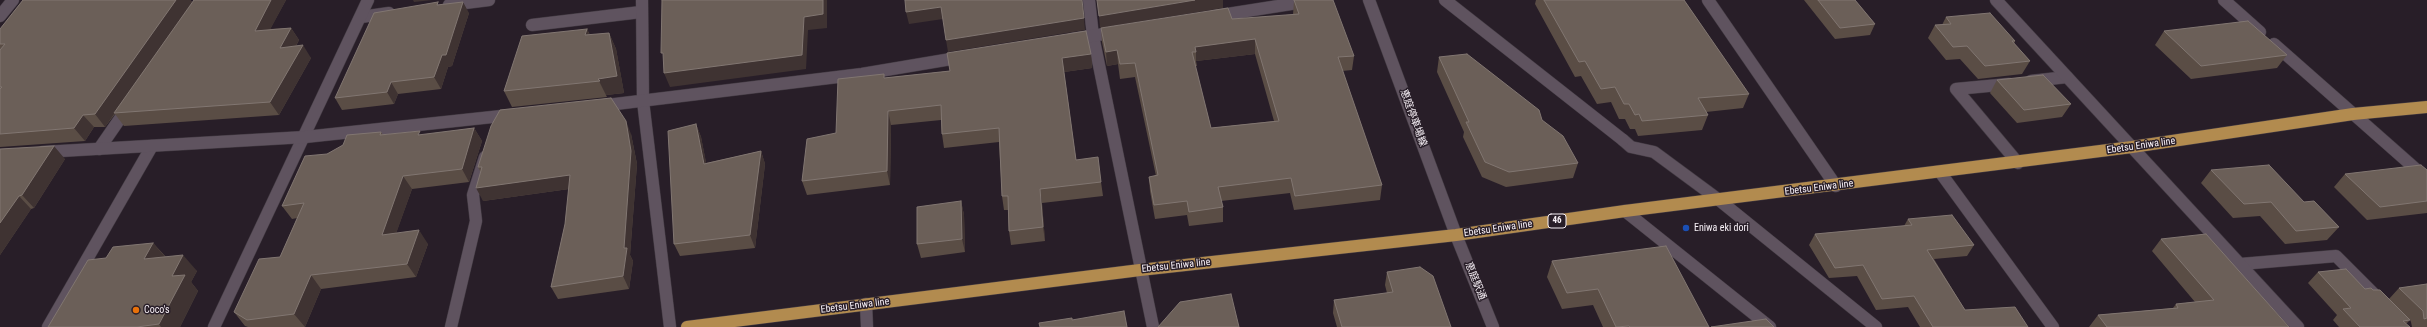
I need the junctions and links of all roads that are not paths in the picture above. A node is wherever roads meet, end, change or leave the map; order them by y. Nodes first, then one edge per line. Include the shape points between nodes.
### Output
1 (13, 0) edge
2 (368, 0) edge
3 (489, 0) edge
4 (642, 0) edge
5 (1089, 0) edge
6 (1316, 0) edge
7 (1369, 0) edge
8 (1445, 0) edge
9 (1708, 0) edge
10 (1996, 0) edge
11 (2224, 0) edge
12 (436, 7) edge
13 (398, 12) edge
14 (641, 12) junction
15 (0, 16) edge
16 (361, 17) junction
17 (1201, 18) edge
18 (532, 25) dead end
19 (1131, 30) edge
20 (1093, 36) junction
21 (1062, 41) edge
22 (978, 55) edge
23 (2067, 77) junction
24 (135, 97) edge
25 (643, 101) junction
26 (589, 107) edge
27 (2427, 107) edge
28 (520, 114) edge
29 (2353, 114) junction
30 (497, 117) junction
31 (493, 131) edge
32 (305, 137) junction
33 (488, 145) edge
34 (152, 146) junction
35 (2132, 148) junction
36 (99, 149) junction
37 (30, 153) edge
38 (2018, 163) junction
39 (1940, 172) junction
40 (2427, 179) edge
41 (1836, 186) junction
42 (1719, 200) junction
43 (1625, 211) junction
44 (1456, 235) junction
45 (2240, 264) junction
46 (1140, 270) junction
47 (866, 304) junction
48 (2390, 311) edge
49 (48, 327) edge
50 (214, 327) edge
51 (451, 327) edge
52 (670, 327) edge
53 (687, 327) edge
54 (866, 327) edge
55 (1153, 327) edge
56 (1493, 327) edge
57 (1770, 327) edge
58 (1876, 327) edge
59 (2053, 327) edge
60 (2298, 327) edge

1 - 15 street
2 - 16 street
3 - 12 street
4 - 14 street
5 - 20 street
6 - 17 street
7 - 44 street, 恵庭停車場線
8 - 42 street via 1631,147 1654,152
9 - 41 street
10 - 23 street
11 - 29 street
13 - 16 street
14 - 18 street
14 - 25 street
16 - 32 street
19 - 20 street
20 - 21 street
20 - 46 street
22 - 25 street via 862,74
23 - 35 street
23 - 38 street via 1956,89
24 - 36 street
25 - 26 street
25 - 52 street
27 - 29 main road, Ebetsu Eniwa line / 46
28 - 30 street
29 - 35 main road, Ebetsu Eniwa line / 46
29 - 40 street
30 - 31 street
30 - 32 street
32 - 34 street
32 - 50 street
33 - 51 street via 473,195 476,221
34 - 36 street
34 - 49 street
35 - 38 main road, Ebetsu Eniwa line / 46
35 - 45 street
36 - 37 street
38 - 39 main road, Ebetsu Eniwa line / 46
39 - 41 main road, Ebetsu Eniwa line / 46
39 - 59 street
41 - 42 main road, Ebetsu Eniwa line / 46
42 - 43 main road, Ebetsu Eniwa line / 46
42 - 58 street
43 - 44 main road, Ebetsu Eniwa line / 46
43 - 57 street
44 - 46 main road, Ebetsu Eniwa line / 46
44 - 56 street, 恵庭駅通
45 - 48 street via 2336,256
45 - 60 street
46 - 47 main road, Ebetsu Eniwa line / 46
46 - 55 street
47 - 53 main road, Ebetsu Eniwa line / 46
47 - 54 street

